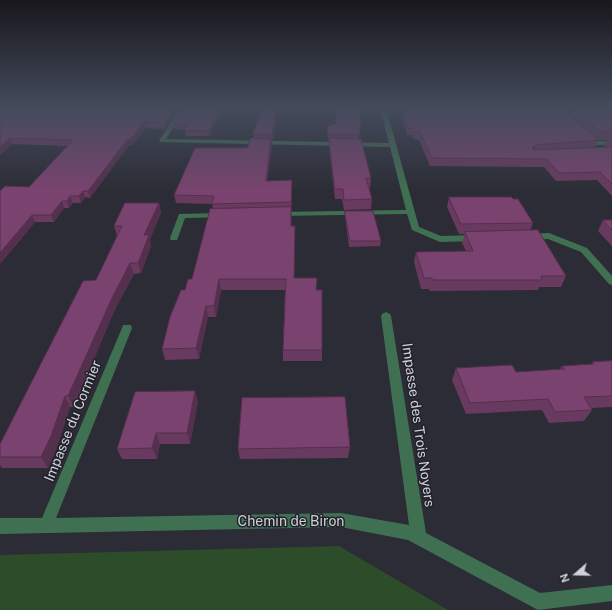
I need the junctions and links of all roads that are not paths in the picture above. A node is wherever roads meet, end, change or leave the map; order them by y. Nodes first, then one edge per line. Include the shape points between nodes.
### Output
1 (165, 136) edge
2 (391, 136) edge
3 (612, 143) edge
4 (393, 145) junction
5 (603, 151) edge
6 (411, 212) junction
7 (230, 215) edge
8 (269, 215) edge
9 (520, 237) edge
10 (174, 238) dead end
11 (482, 238) edge
12 (612, 282) edge
13 (386, 316) dead end
14 (127, 328) dead end
15 (46, 525) junction
16 (0, 526) edge
17 (419, 538) junction
18 (612, 594) edge

1 - 4 street via 162,141
2 - 4 street
3 - 5 street via 591,141
4 - 6 street
6 - 8 street
6 - 11 street via 415,228 440,238
7 - 10 street via 182,216
9 - 12 street via 550,236 584,250
13 - 17 street, Impasse des Trois Noyers
14 - 15 street, Impasse du Cormier
15 - 16 street, Chemin de Biron
15 - 17 street, Chemin de Biron via 341,520 410,533
17 - 18 street, Chemin de Biron via 539,602

